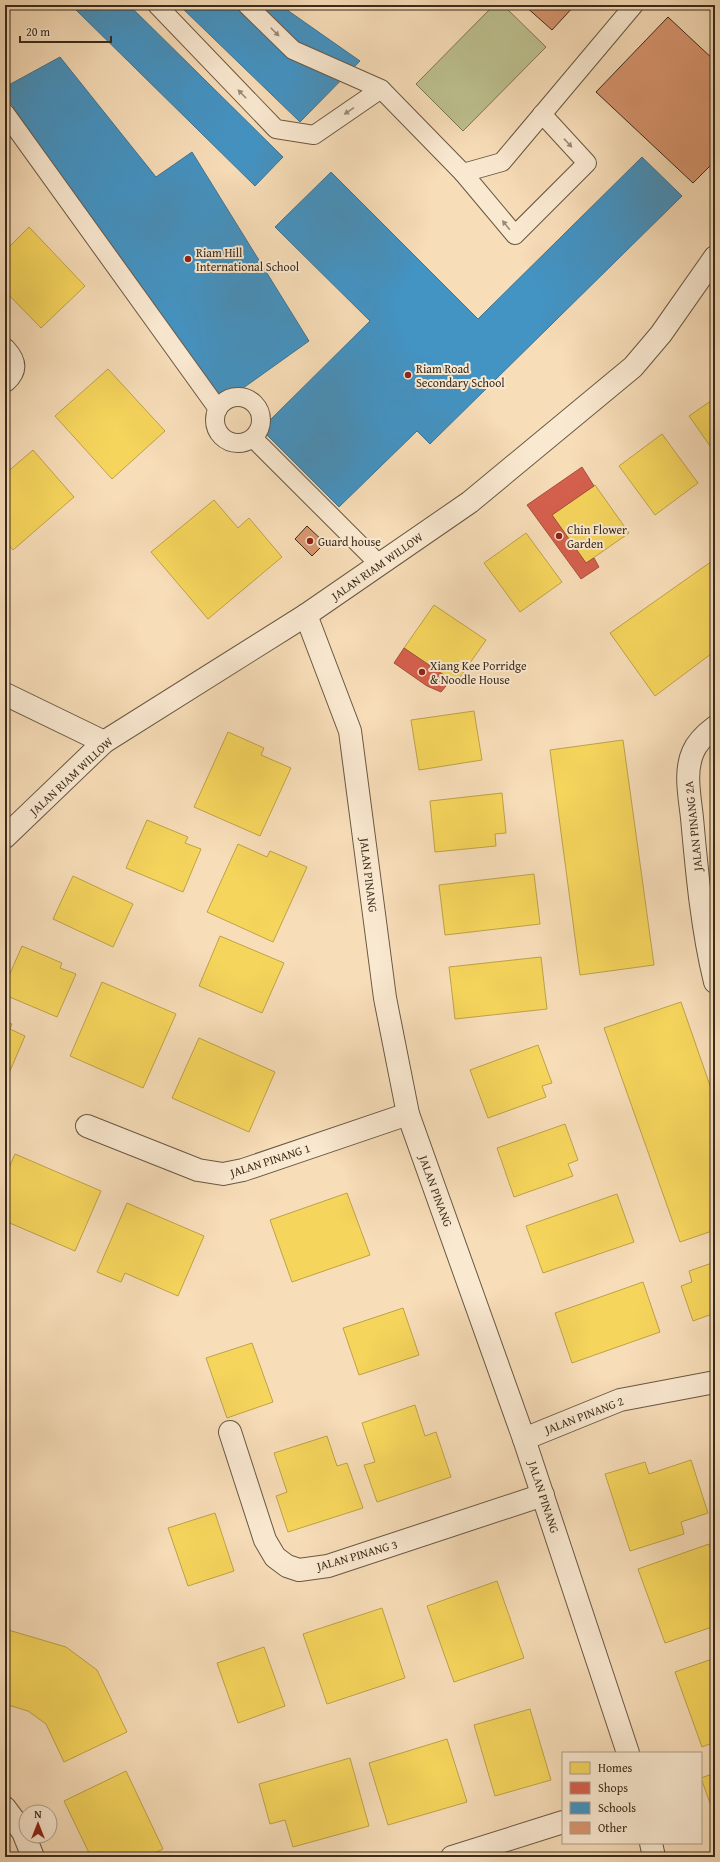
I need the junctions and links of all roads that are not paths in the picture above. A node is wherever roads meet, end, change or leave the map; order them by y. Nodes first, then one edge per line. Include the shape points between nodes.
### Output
1 (157, 5) edge
2 (247, 5) edge
3 (634, 5) edge
4 (381, 89) junction
5 (5, 113) edge
6 (542, 114) junction
7 (464, 173) junction
8 (715, 257) edge
9 (5, 350) edge
10 (5, 381) edge
11 (218, 409) junction
12 (253, 438) junction
13 (380, 565) junction
14 (306, 615) junction
15 (5, 694) edge
16 (715, 727) edge
17 (104, 742) junction
18 (5, 837) edge
19 (715, 982) edge
20 (408, 1114) junction
21 (87, 1126) dead end
22 (715, 1382) edge
23 (230, 1432) dead end
24 (524, 1439) junction
25 (543, 1495) junction
26 (628, 1752) edge
27 (5, 1808) edge
28 (562, 1822) edge
29 (651, 1844) edge
30 (33, 1857) edge
31 (452, 1857) edge
32 (654, 1857) edge

4 -> 1 lane via 314,135 276,129
2 -> 4 lane via 293,50
3 - 6 lane
4 - 7 lane
5 - 11 lane
6 - 7 lane via 502,162
6 -> 7 lane via 587,163 515,235
8 - 13 street, JALAN RIAM WILLOW via 661,334 633,367 470,502
9 - 10 street via 12,358 13,369
11 - 12 lane via 216,424 223,437 230,442 238,443
11 - 12 lane via 222,403 235,397 250,400 255,404 261,417 261,424
12 - 13 lane
13 - 14 street, JALAN RIAM WILLOW
14 - 17 street, JALAN RIAM WILLOW
14 - 20 street, JALAN PINANG via 350,731 385,998
15 - 17 street
16 - 19 street, JALAN PINANG 2A via 706,734 693,752 688,773 696,859
17 - 18 street, JALAN RIAM WILLOW
20 - 21 street, JALAN PINANG 1 via 243,1170 223,1174 198,1170
20 - 24 street, JALAN PINANG
22 - 24 street, JALAN PINANG 2 via 620,1400
23 - 25 street, JALAN PINANG 3 via 265,1540 275,1557 287,1566 299,1570 328,1566
24 - 25 street, JALAN PINANG
25 - 26 street, JALAN PINANG
27 - 30 street via 23,1832
28 - 31 street
29 - 32 street

